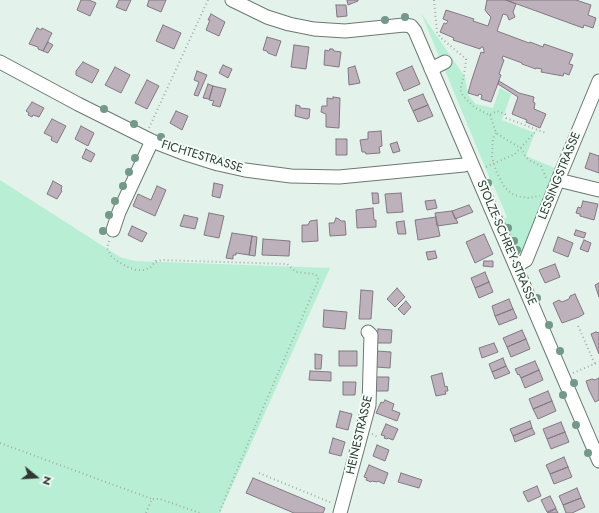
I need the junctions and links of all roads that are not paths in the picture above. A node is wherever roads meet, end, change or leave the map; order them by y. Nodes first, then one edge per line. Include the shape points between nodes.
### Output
1 (232, 0) edge
2 (0, 62) edge
3 (445, 62) dead end
4 (431, 69) junction
5 (599, 81) edge
6 (148, 139) junction
7 (473, 166) junction
8 (552, 181) junction
9 (599, 190) edge
10 (113, 230) road end
11 (516, 266) junction
12 (368, 332) dead end
13 (599, 461) edge
14 (341, 511) edge

1 - 4 street, STOLZE-SCHREY-STRASSE via 268,17 314,29 345,31 411,26
2 - 6 street, FICHTESTRASSE
3 - 4 street
4 - 7 street, STOLZE-SCHREY-STRASSE
5 - 8 street, LESSINGSTRASSE
6 - 7 street, FICHTESTRASSE via 218,164 292,176 345,176
6 - 10 street
7 - 11 street, STOLZE-SCHREY-STRASSE
8 - 9 street
8 - 11 street, LESSINGSTRASSE via 526,260
11 - 13 street, STOLZE-SCHREY-STRASSE
12 - 14 street, HEINESTRASSE via 371,335 369,405

